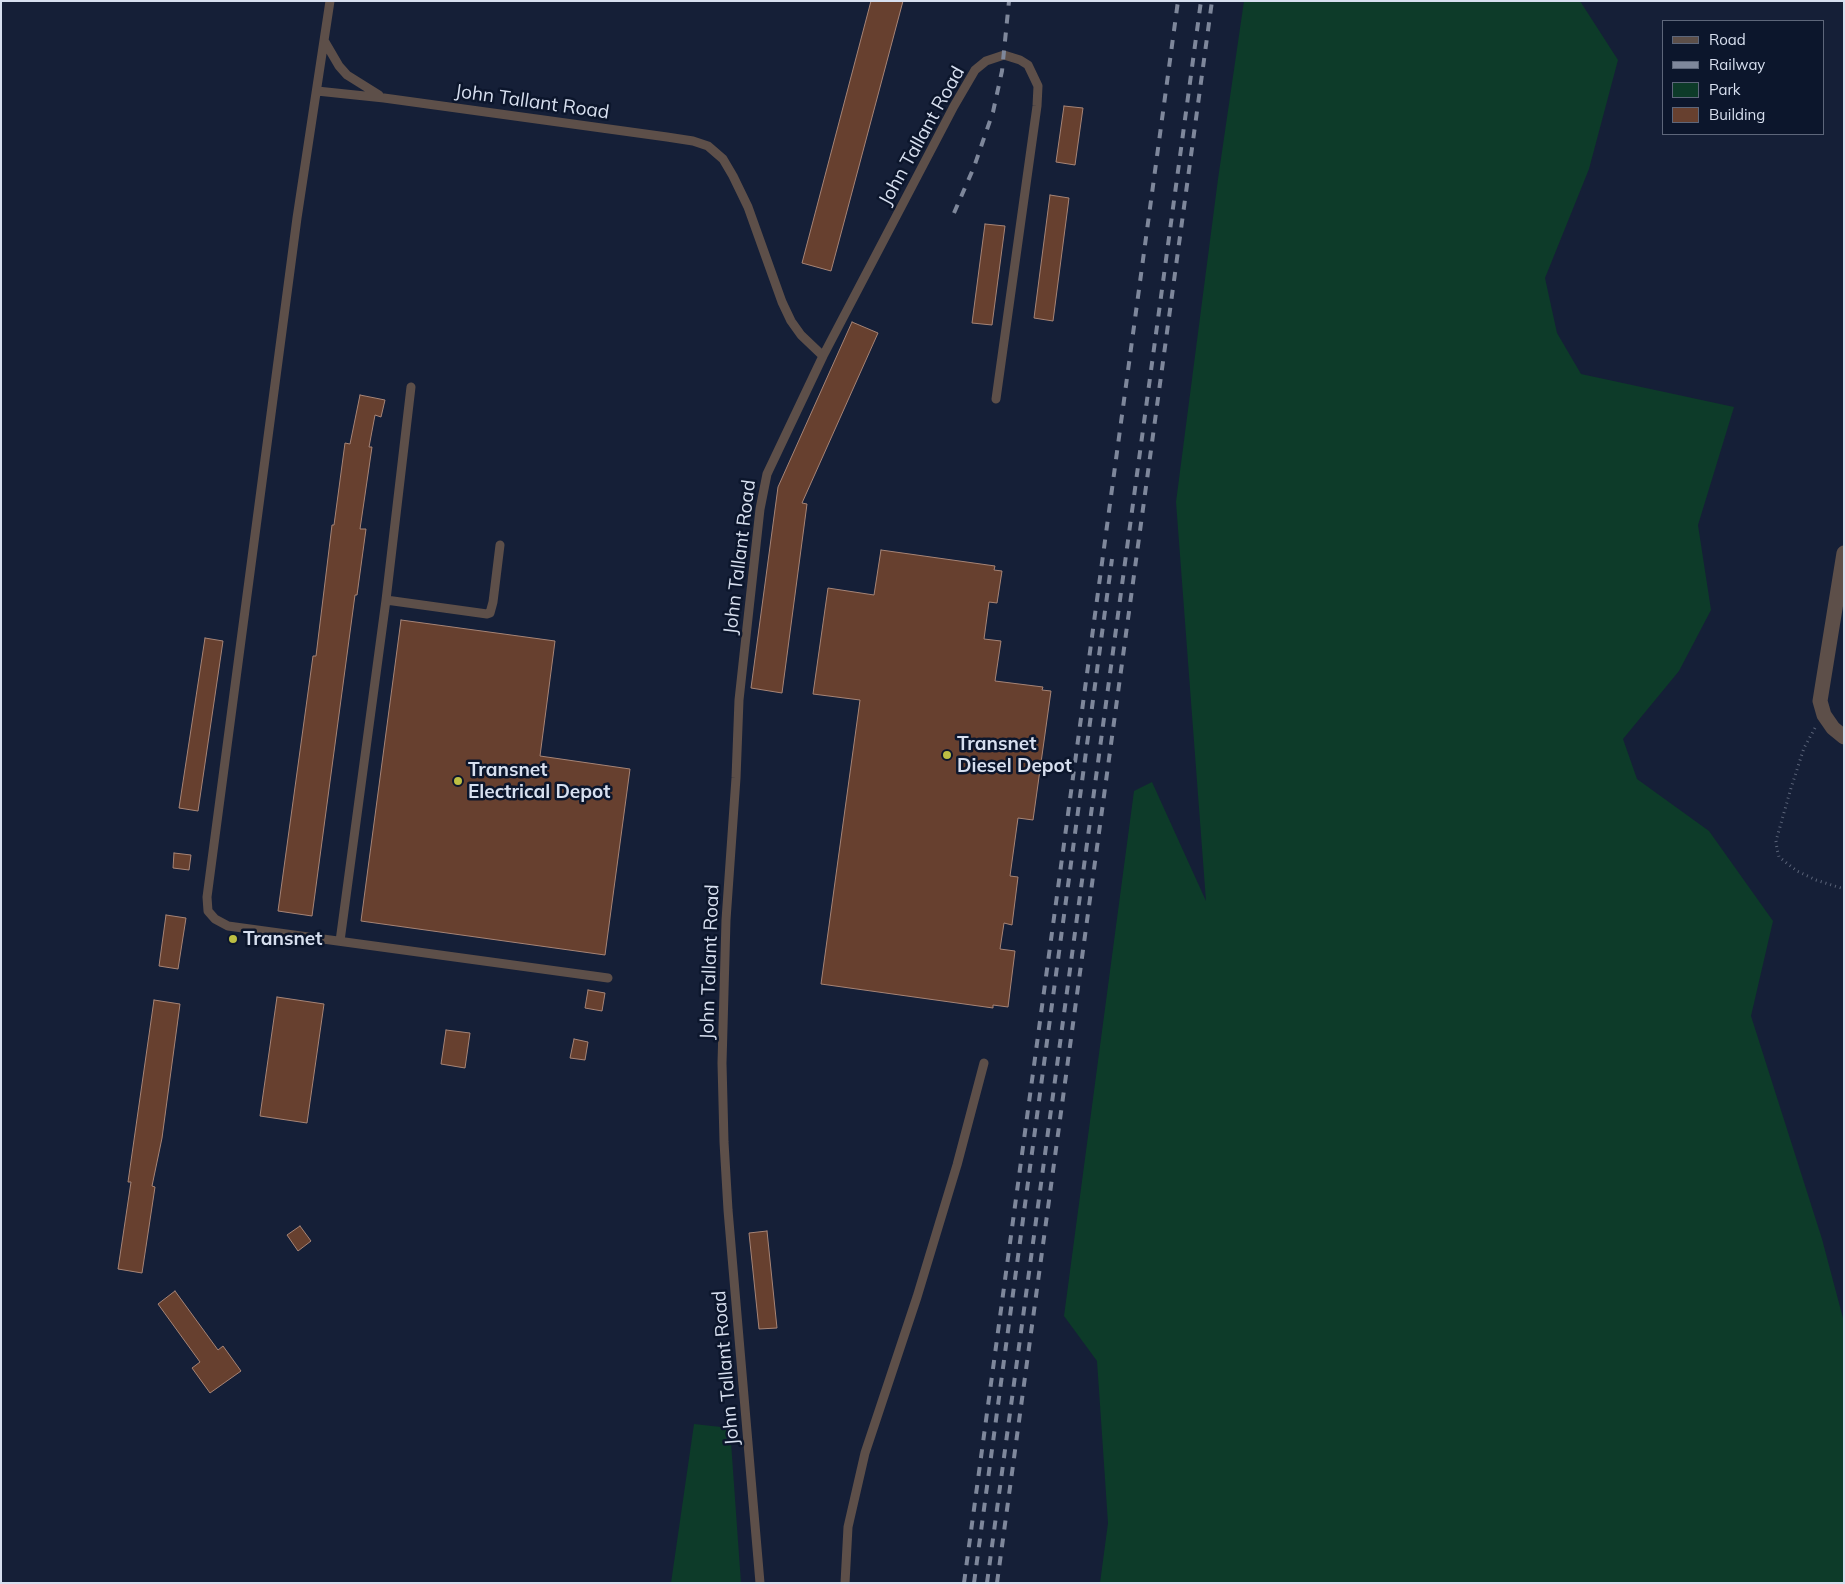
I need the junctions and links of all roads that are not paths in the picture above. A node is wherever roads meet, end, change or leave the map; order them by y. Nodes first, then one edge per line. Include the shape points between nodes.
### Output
1 (330, 1) edge
2 (325, 42) junction
3 (317, 91) junction
4 (384, 98) junction
5 (823, 356) junction
6 (412, 387) dead end
7 (996, 398) dead end
8 (500, 544) dead end
9 (1844, 553) edge
10 (386, 600) junction
11 (1838, 624) edge
12 (1844, 736) edge
13 (340, 941) junction
14 (608, 978) dead end
15 (984, 1063) dead end
16 (760, 1583) edge
17 (845, 1583) edge

1 - 2 lane
2 - 3 lane
2 - 4 lane via 347,75
3 - 4 lane, John Tallant Road
3 - 13 lane via 262,478 208,911 228,926
4 - 5 lane, John Tallant Road via 676,138 708,146 734,176 791,321
5 - 7 lane, John Tallant Road via 975,70 998,56 1011,56 1030,68 1038,86
5 - 16 lane, John Tallant Road via 767,474 763,490 739,700 726,920 722,1063 724,1142
6 - 10 lane
8 - 10 lane via 494,602 487,614
9 - 11 street
10 - 13 lane
11 - 12 street via 1820,701 1824,715
13 - 14 lane
15 - 17 lane via 917,1296 863,1461 848,1526

